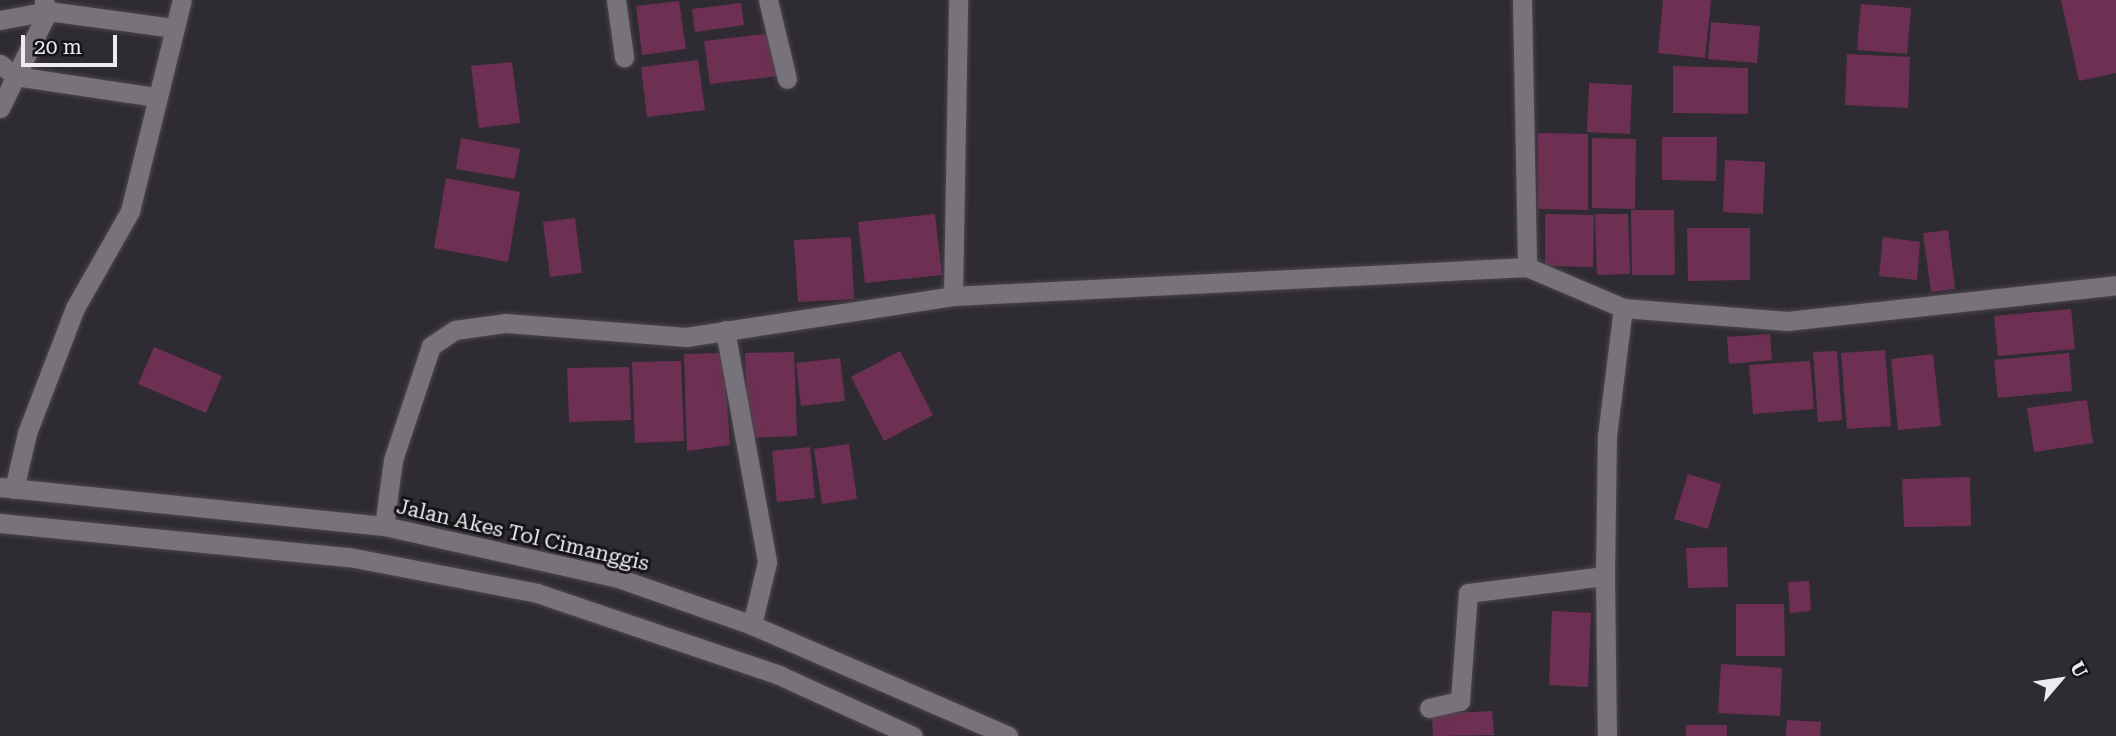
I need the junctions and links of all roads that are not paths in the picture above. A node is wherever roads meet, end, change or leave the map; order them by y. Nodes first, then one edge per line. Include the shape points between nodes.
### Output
1 (181, 0) edge
2 (616, 0) edge
3 (768, 0) edge
4 (958, 0) edge
5 (1522, 0) edge
6 (46, 6) edge
7 (0, 20) edge
8 (173, 28) junction
9 (624, 57) dead end
10 (7, 70) edge
11 (787, 79) dead end
12 (156, 97) junction
13 (0, 108) edge
14 (1527, 267) junction
15 (2116, 285) edge
16 (953, 296) junction
17 (1623, 308) junction
18 (725, 330) junction
19 (7, 488) edge
20 (0, 523) edge
21 (384, 526) junction
22 (1605, 576) junction
23 (752, 625) junction
24 (789, 643) junction
25 (779, 675) junction
26 (1429, 709) dead end
27 (913, 736) edge
28 (1008, 736) edge
29 (1607, 736) edge

1 - 8 street
2 - 9 street
3 - 11 street
4 - 16 street
5 - 14 street
6 - 7 street
6 - 8 street
6 - 10 street
8 - 12 street
10 - 12 street
10 - 13 street
12 - 19 street via 130,211 75,308
14 - 16 street
14 - 17 street
15 - 17 street via 1787,321
16 - 18 street
17 - 22 street via 1606,436
18 - 21 street via 686,337 505,323 455,330 431,346 393,460
18 - 23 street via 767,562
19 - 21 street, Jalan Akes Tol Cimanggis
20 - 25 street via 349,557 537,593
21 - 23 street, Jalan Akes Tol Cimanggis via 618,578
22 - 26 street via 1468,593 1460,701
22 - 29 street
23 - 24 street, Jalan Akes Tol Cimanggis
24 - 25 street
24 - 28 street, Jalan Akes Tol Cimanggis
25 - 27 street

